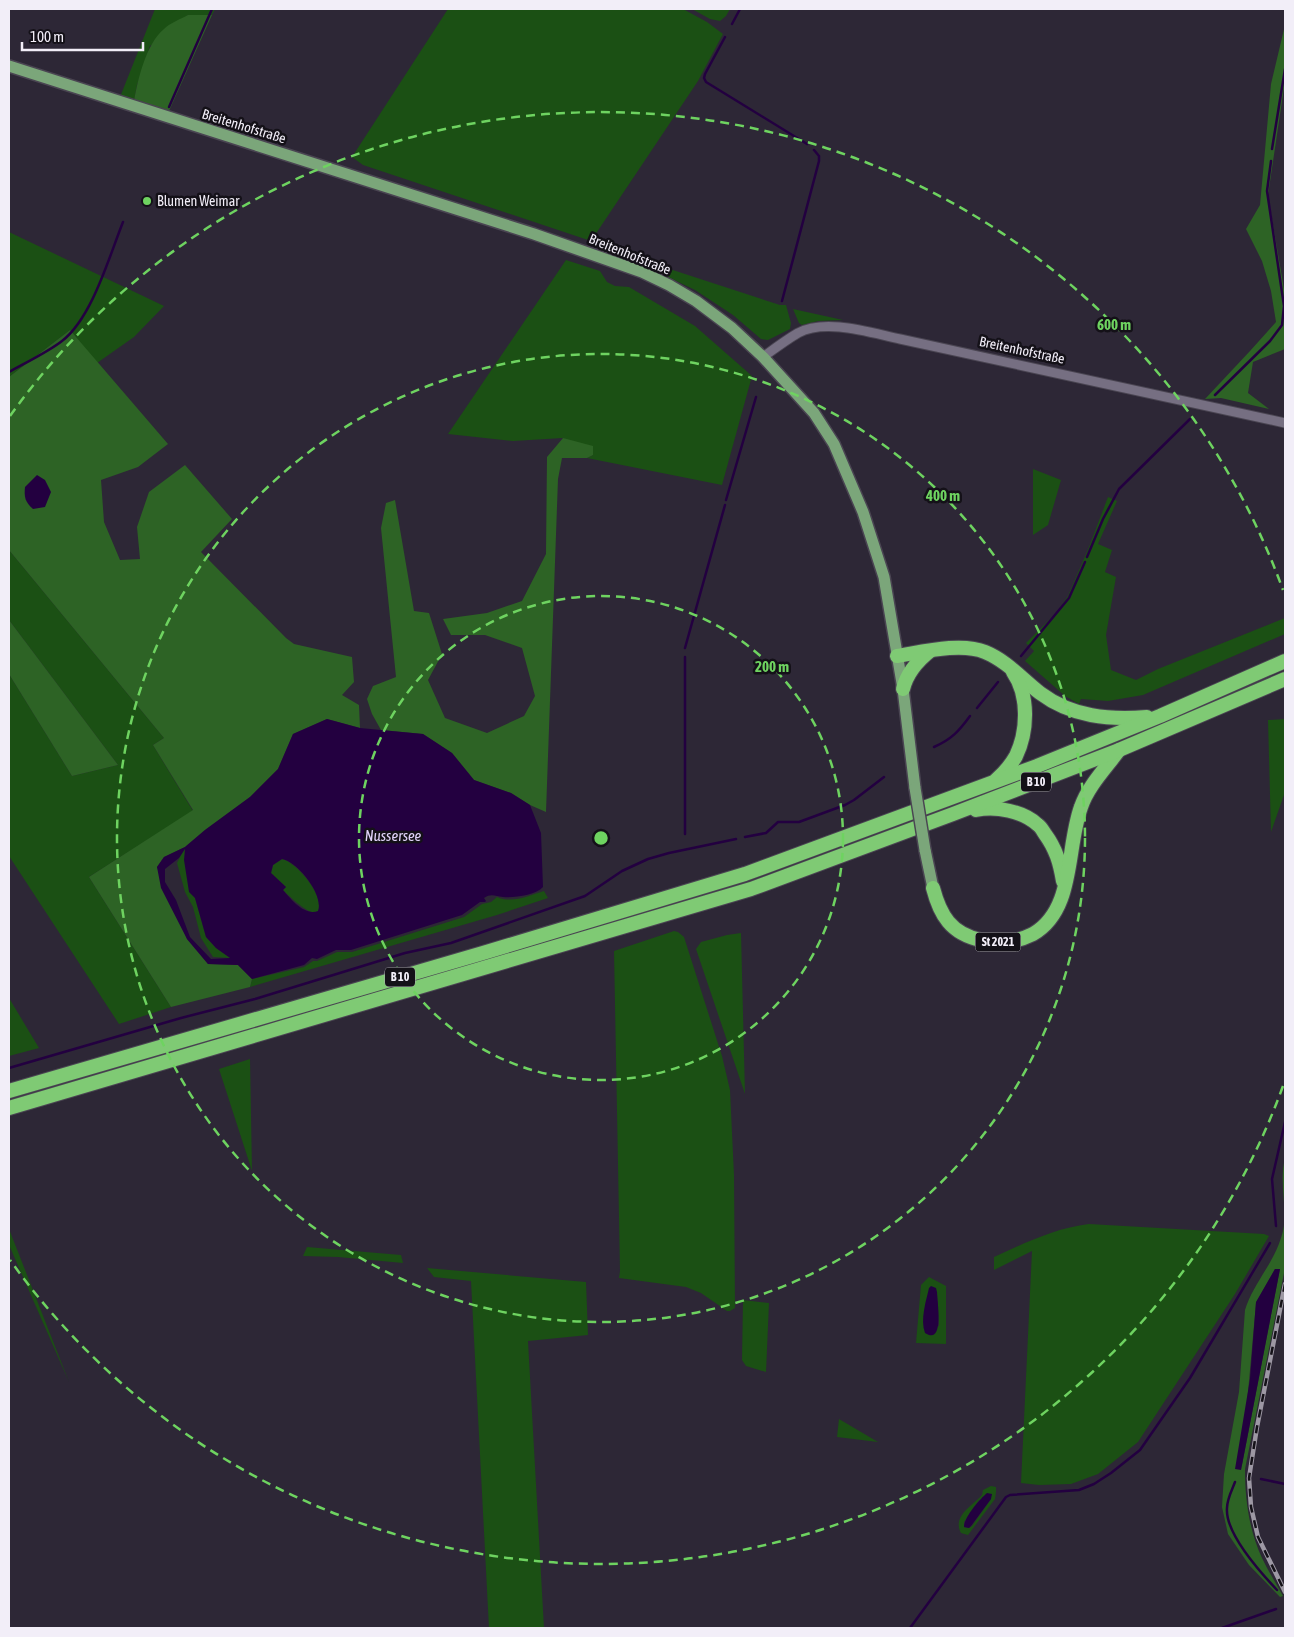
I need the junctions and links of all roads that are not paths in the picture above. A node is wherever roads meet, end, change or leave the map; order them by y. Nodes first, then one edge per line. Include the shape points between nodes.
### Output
1 (9, 66) edge
2 (763, 357) junction
3 (1285, 423) edge
4 (930, 651) junction
5 (897, 656) junction
6 (1285, 661) edge
7 (1008, 666) junction
8 (1285, 679) edge
9 (902, 689) junction
10 (1160, 716) junction
11 (1119, 750) junction
12 (994, 782) junction
13 (954, 814) junction
14 (933, 888) joint
15 (1064, 889) junction
16 (9, 1091) edge
17 (9, 1108) edge

1 - 2 main road, Breitenhofstraße / St 2021 via 516,228 642,272 696,302 732,328
2 - 3 street, Breitenhofstraße via 799,332 835,327
2 - 5 main road, St 2021 via 814,413 834,444 863,512 884,577
4 - 5 highway
4 - 7 highway via 968,648 984,652
4 - 9 highway via 912,668
5 - 9 main road, St 2021
6 - 10 highway, B 10
7 - 10 highway via 1041,694 1064,707 1094,717
7 - 12 highway via 1018,680 1025,704 1024,734 1016,755
8 - 11 highway, B 10
9 - 14 main road, St 2021, bridge
10 - 12 highway, B 10
11 - 13 highway, B 10
11 - 15 highway via 1082,804 1074,826
12 - 16 highway, B 10 via 745,874
13 - 15 highway via 1003,809 1039,825 1054,846 1061,865
13 - 17 highway, B 10 via 751,889
14 - 15 highway, St 2021 via 946,920 971,938 987,942 1024,938 1041,929 1055,914

